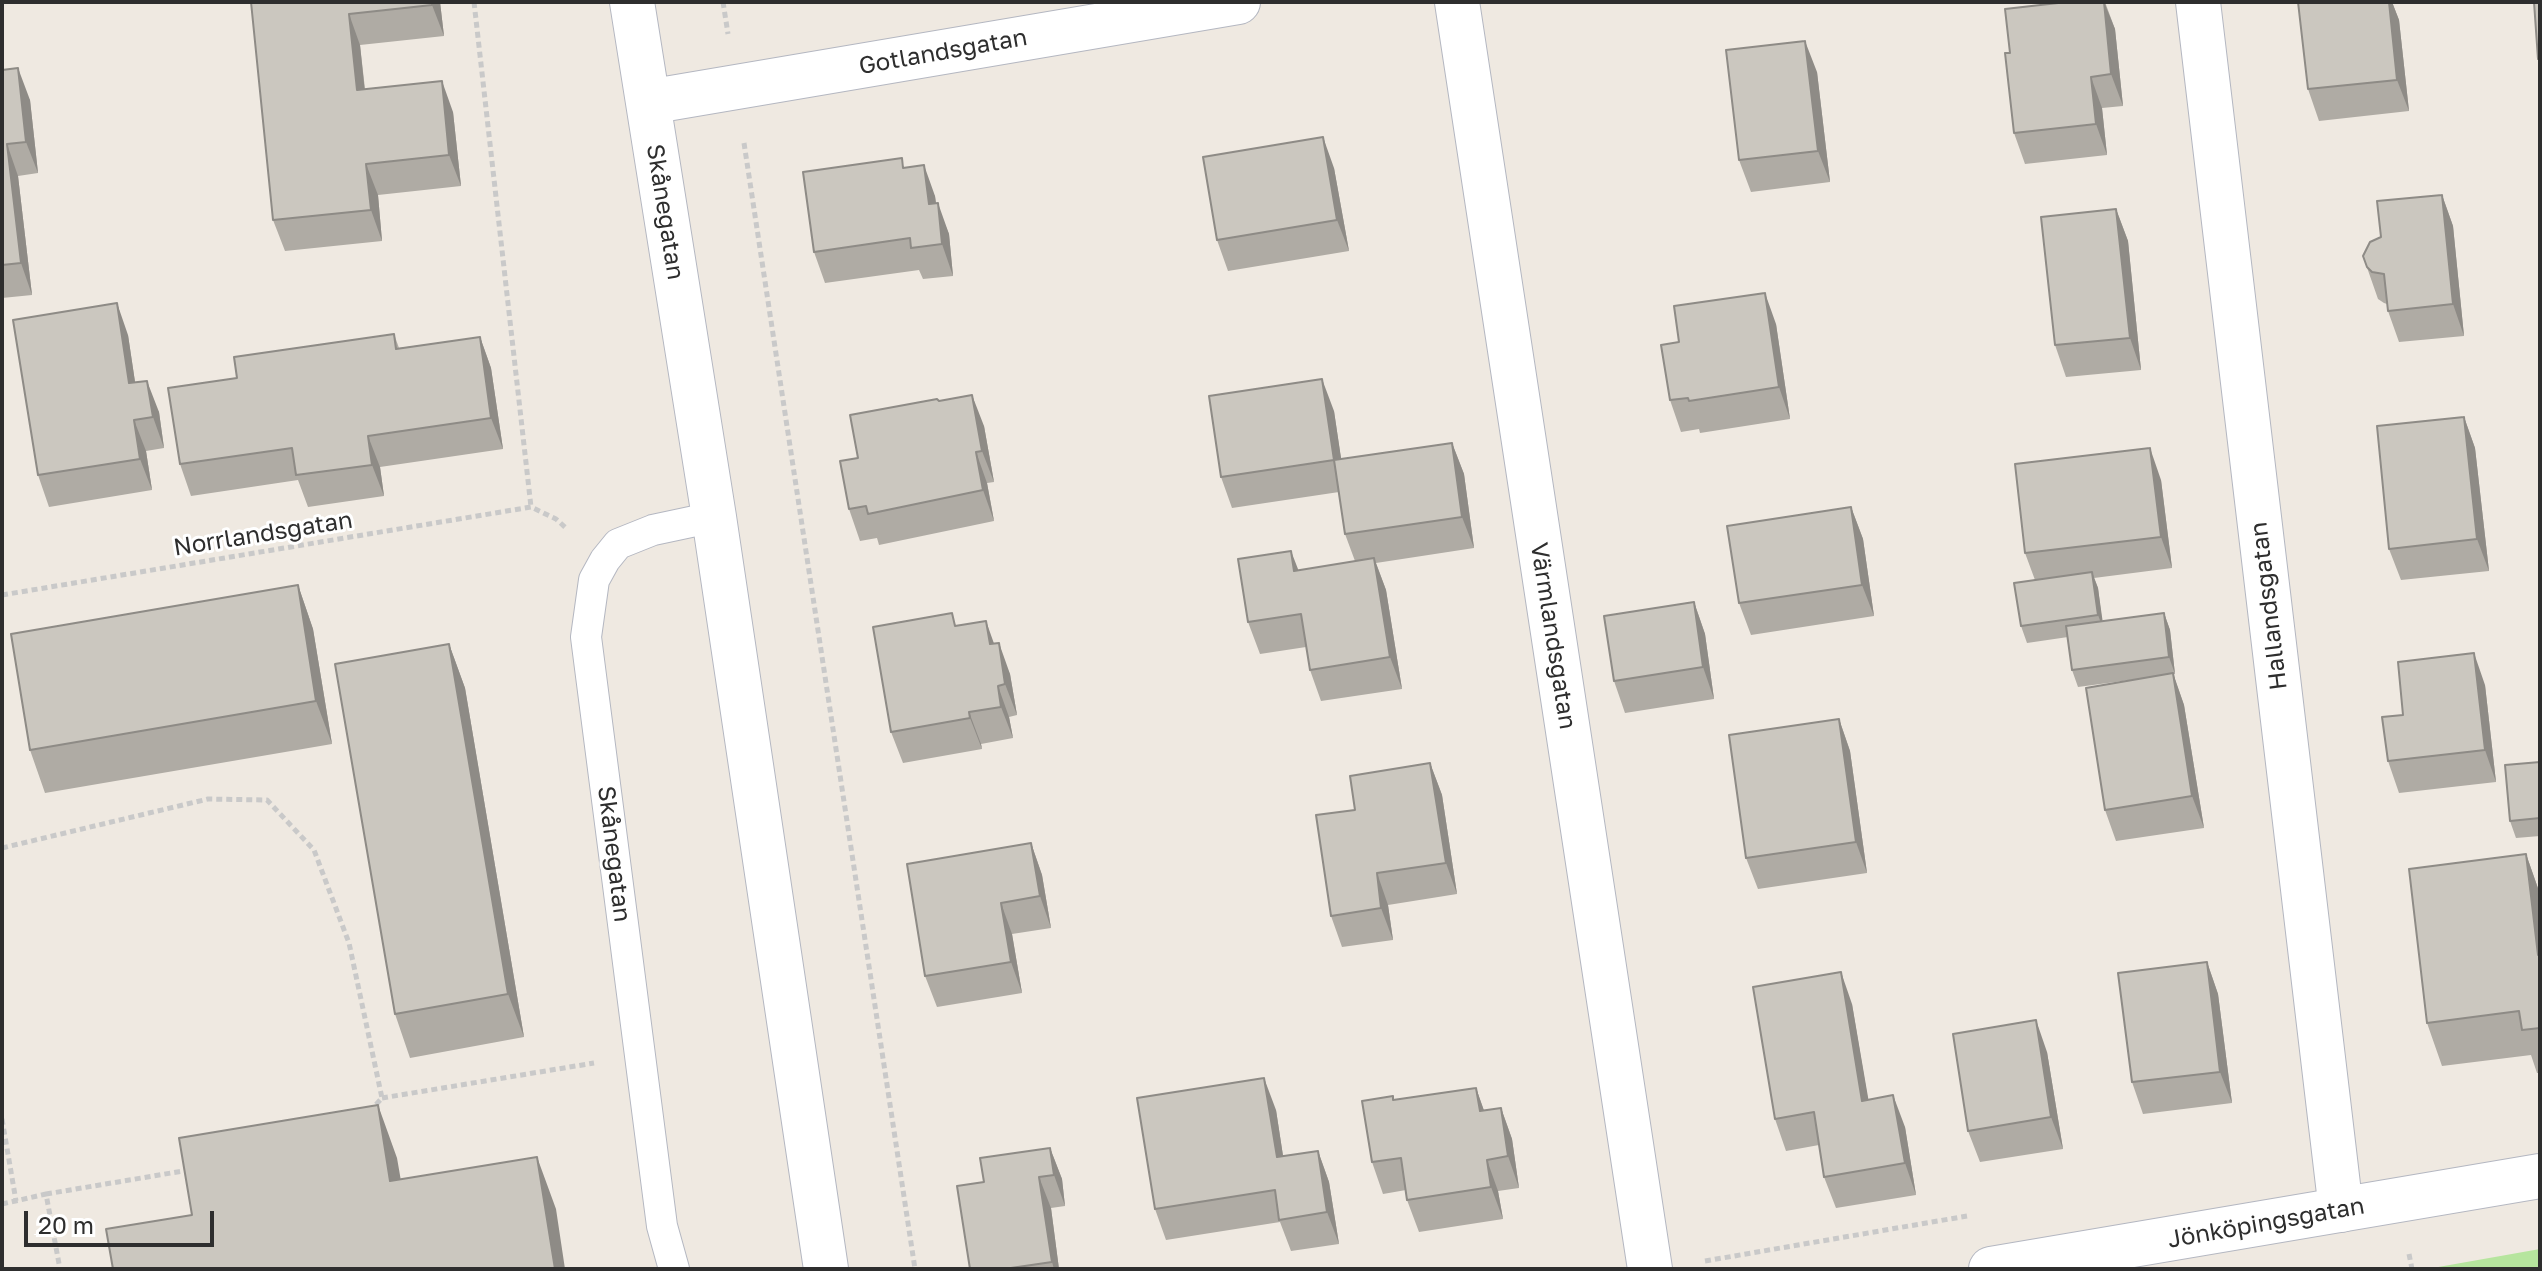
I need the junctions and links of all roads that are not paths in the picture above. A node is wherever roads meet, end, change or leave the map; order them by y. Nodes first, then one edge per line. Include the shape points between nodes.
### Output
1 (632, 2) edge
2 (1238, 2) edge
3 (1457, 2) edge
4 (2198, 2) edge
5 (648, 102) junction
6 (714, 517) junction
7 (2540, 1176) edge
8 (2341, 1210) junction
9 (674, 1269) edge
10 (826, 1269) edge
11 (1650, 1269) edge
12 (1991, 1269) edge

1 - 5 street, Skånegatan
2 - 5 street, Gotlandsgatan
3 - 11 street, Värmlandsgatan
4 - 8 street, Hallandsgatan
5 - 6 street, Skånegatan
6 - 9 lane, Skånegatan via 653,530 618,544 594,580 586,637 662,1226
6 - 10 street, Skånegatan
7 - 8 street, Jönköpingsgatan
8 - 12 street, Jönköpingsgatan

